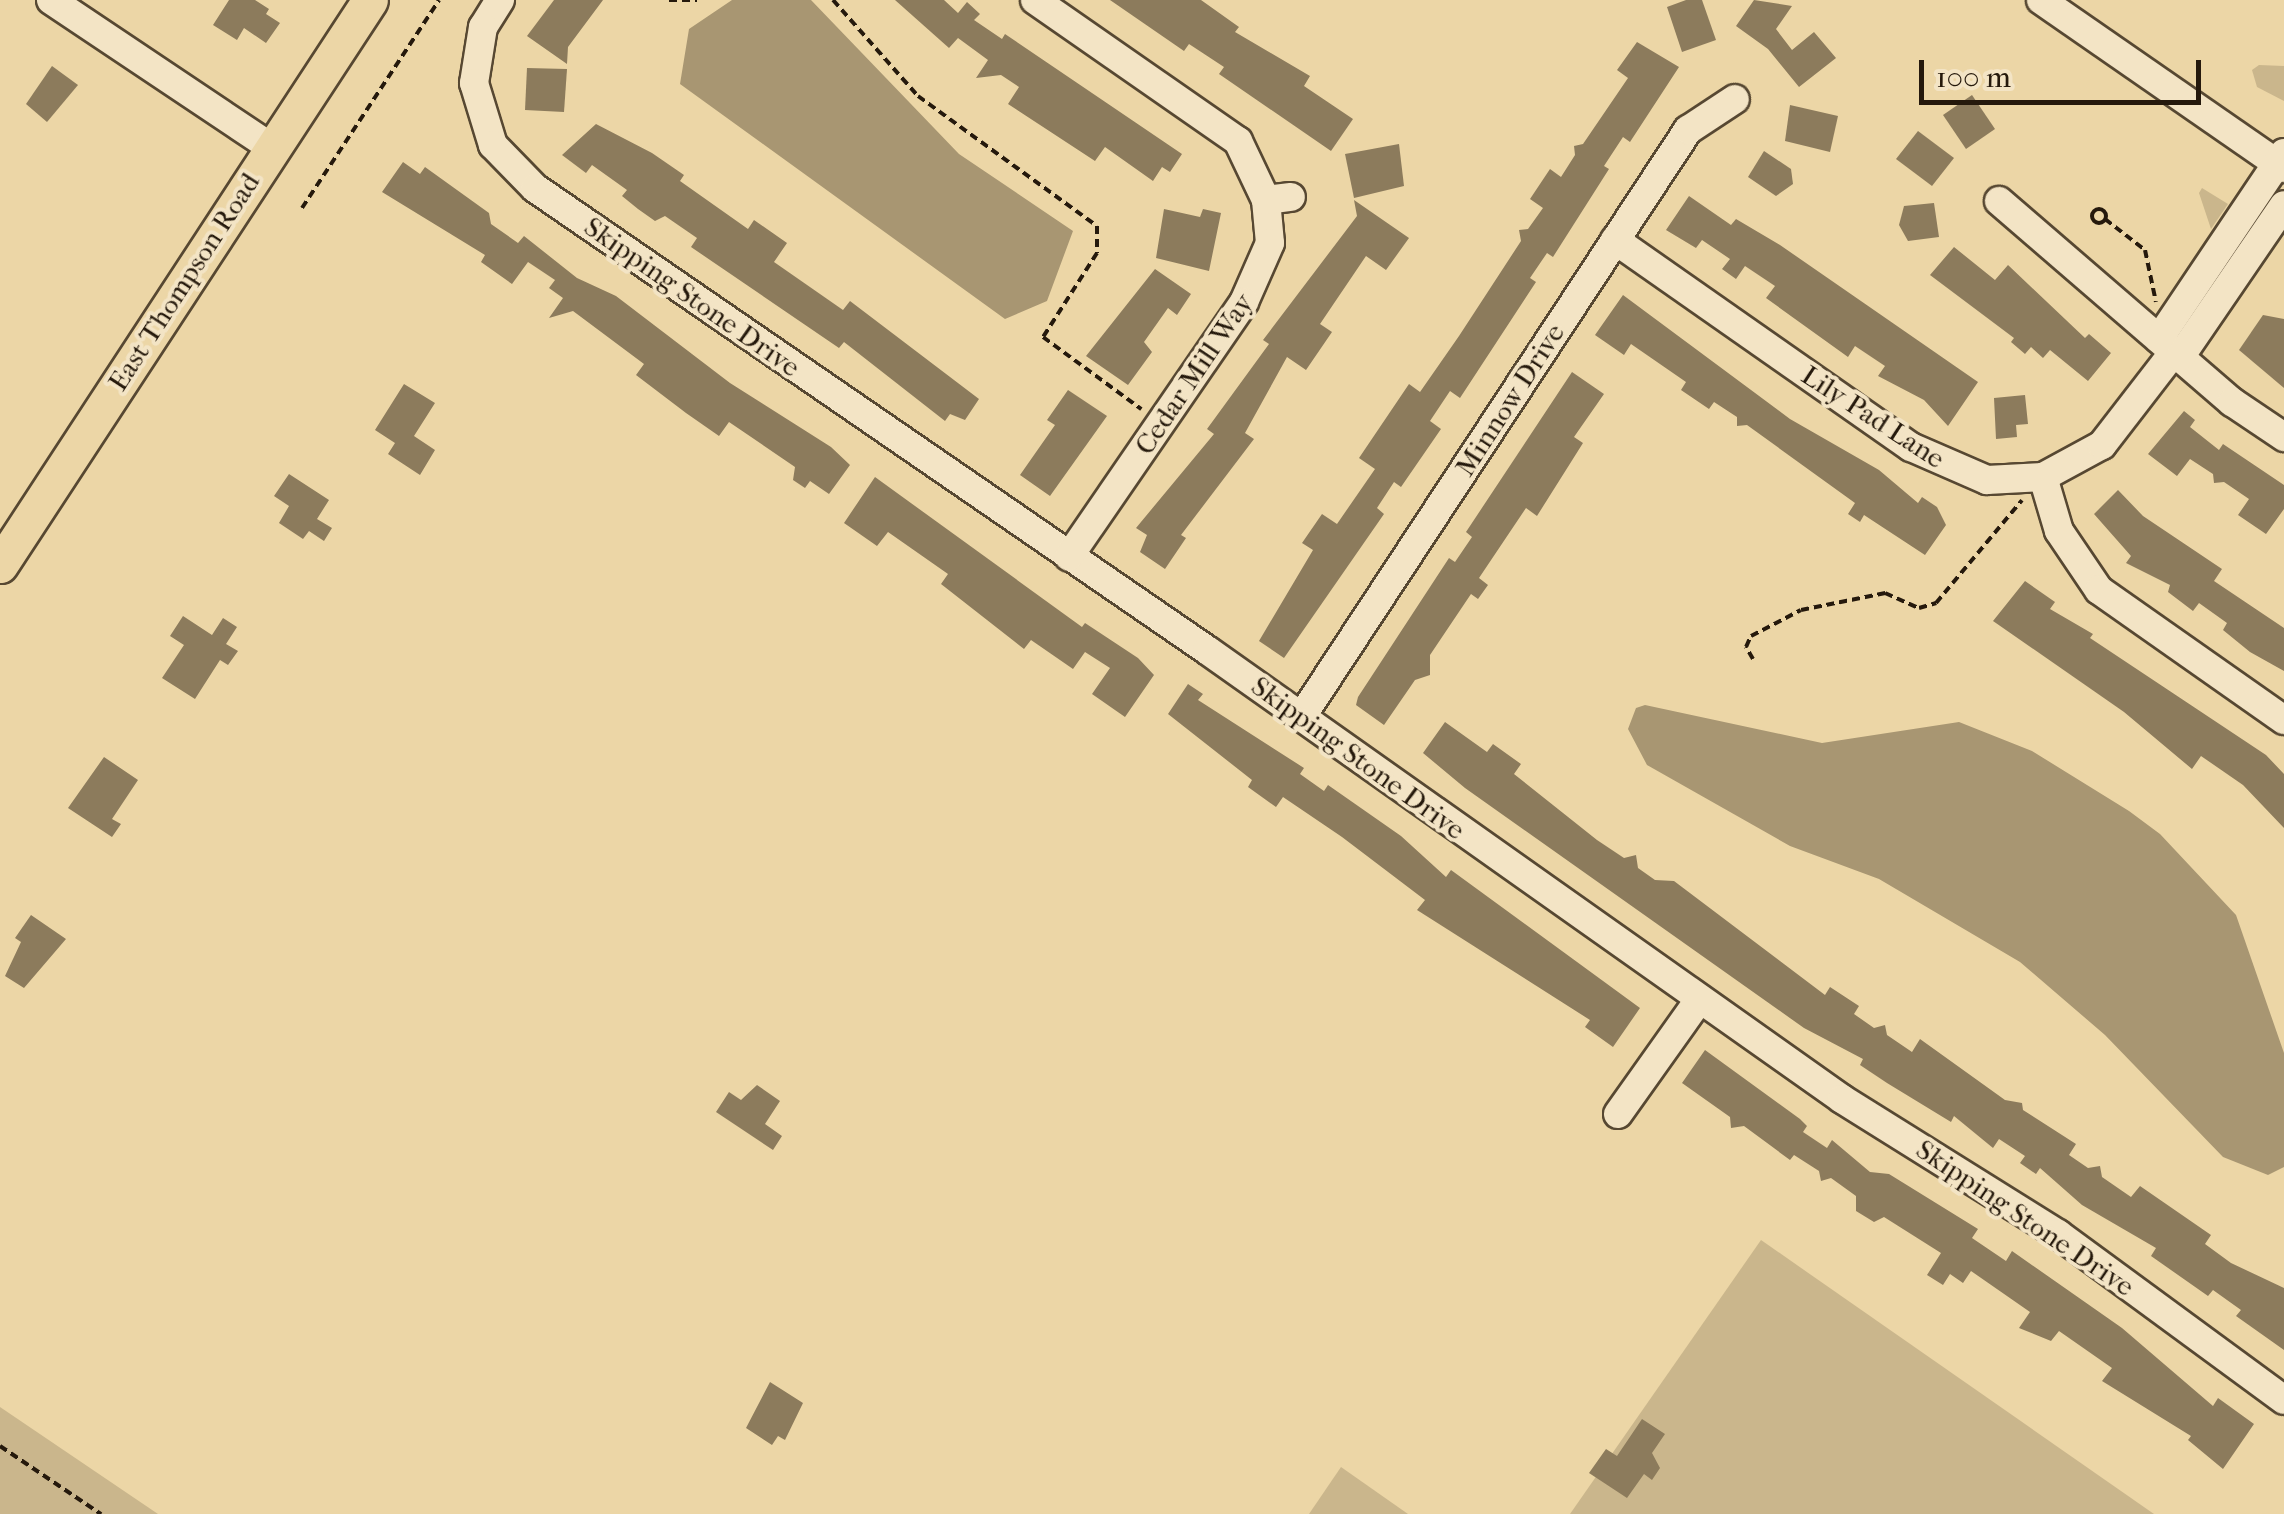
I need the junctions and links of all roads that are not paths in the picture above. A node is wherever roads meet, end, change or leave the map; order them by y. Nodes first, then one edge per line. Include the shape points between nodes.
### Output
1 (51, 0) edge
2 (370, 0) edge
3 (500, 0) edge
4 (1035, 0) edge
5 (2041, 0) edge
6 (1735, 99) dead end
7 (272, 148) junction
8 (2282, 161) edge
9 (1999, 202) dead end
10 (2284, 205) edge
11 (1616, 240) junction
12 (2171, 349) junction
13 (2284, 438) edge
14 (2042, 476) junction
15 (1069, 557) junction
16 (0, 565) edge
17 (1302, 716) junction
18 (2284, 720) edge
19 (1699, 1000) junction
20 (1618, 1114) dead end
21 (2284, 1400) edge

1 - 7 street
2 - 7 main road, East Thompson Road
3 - 15 street, Skipping Stone Drive via 483,27 474,84 493,145 535,188
4 - 15 street, Cedar Mill Way via 1238,141 1278,198 1260,274
5 - 8 street
6 - 11 street, Minnow Drive via 1688,130
7 - 16 main road, East Thompson Road
8 - 12 street, Lily Pad Lane
9 - 12 street
10 - 12 street, Lily Pad Lane
11 - 14 street, Lily Pad Lane via 1938,463 1988,480
11 - 17 street, Minnow Drive
12 - 13 street
12 - 14 street, Lily Pad Lane via 2102,445
14 - 18 street via 2059,531 2099,590
15 - 17 street, Skipping Stone Drive
17 - 19 street, Skipping Stone Drive
19 - 20 street
19 - 21 street, Skipping Stone Drive via 2058,1234

